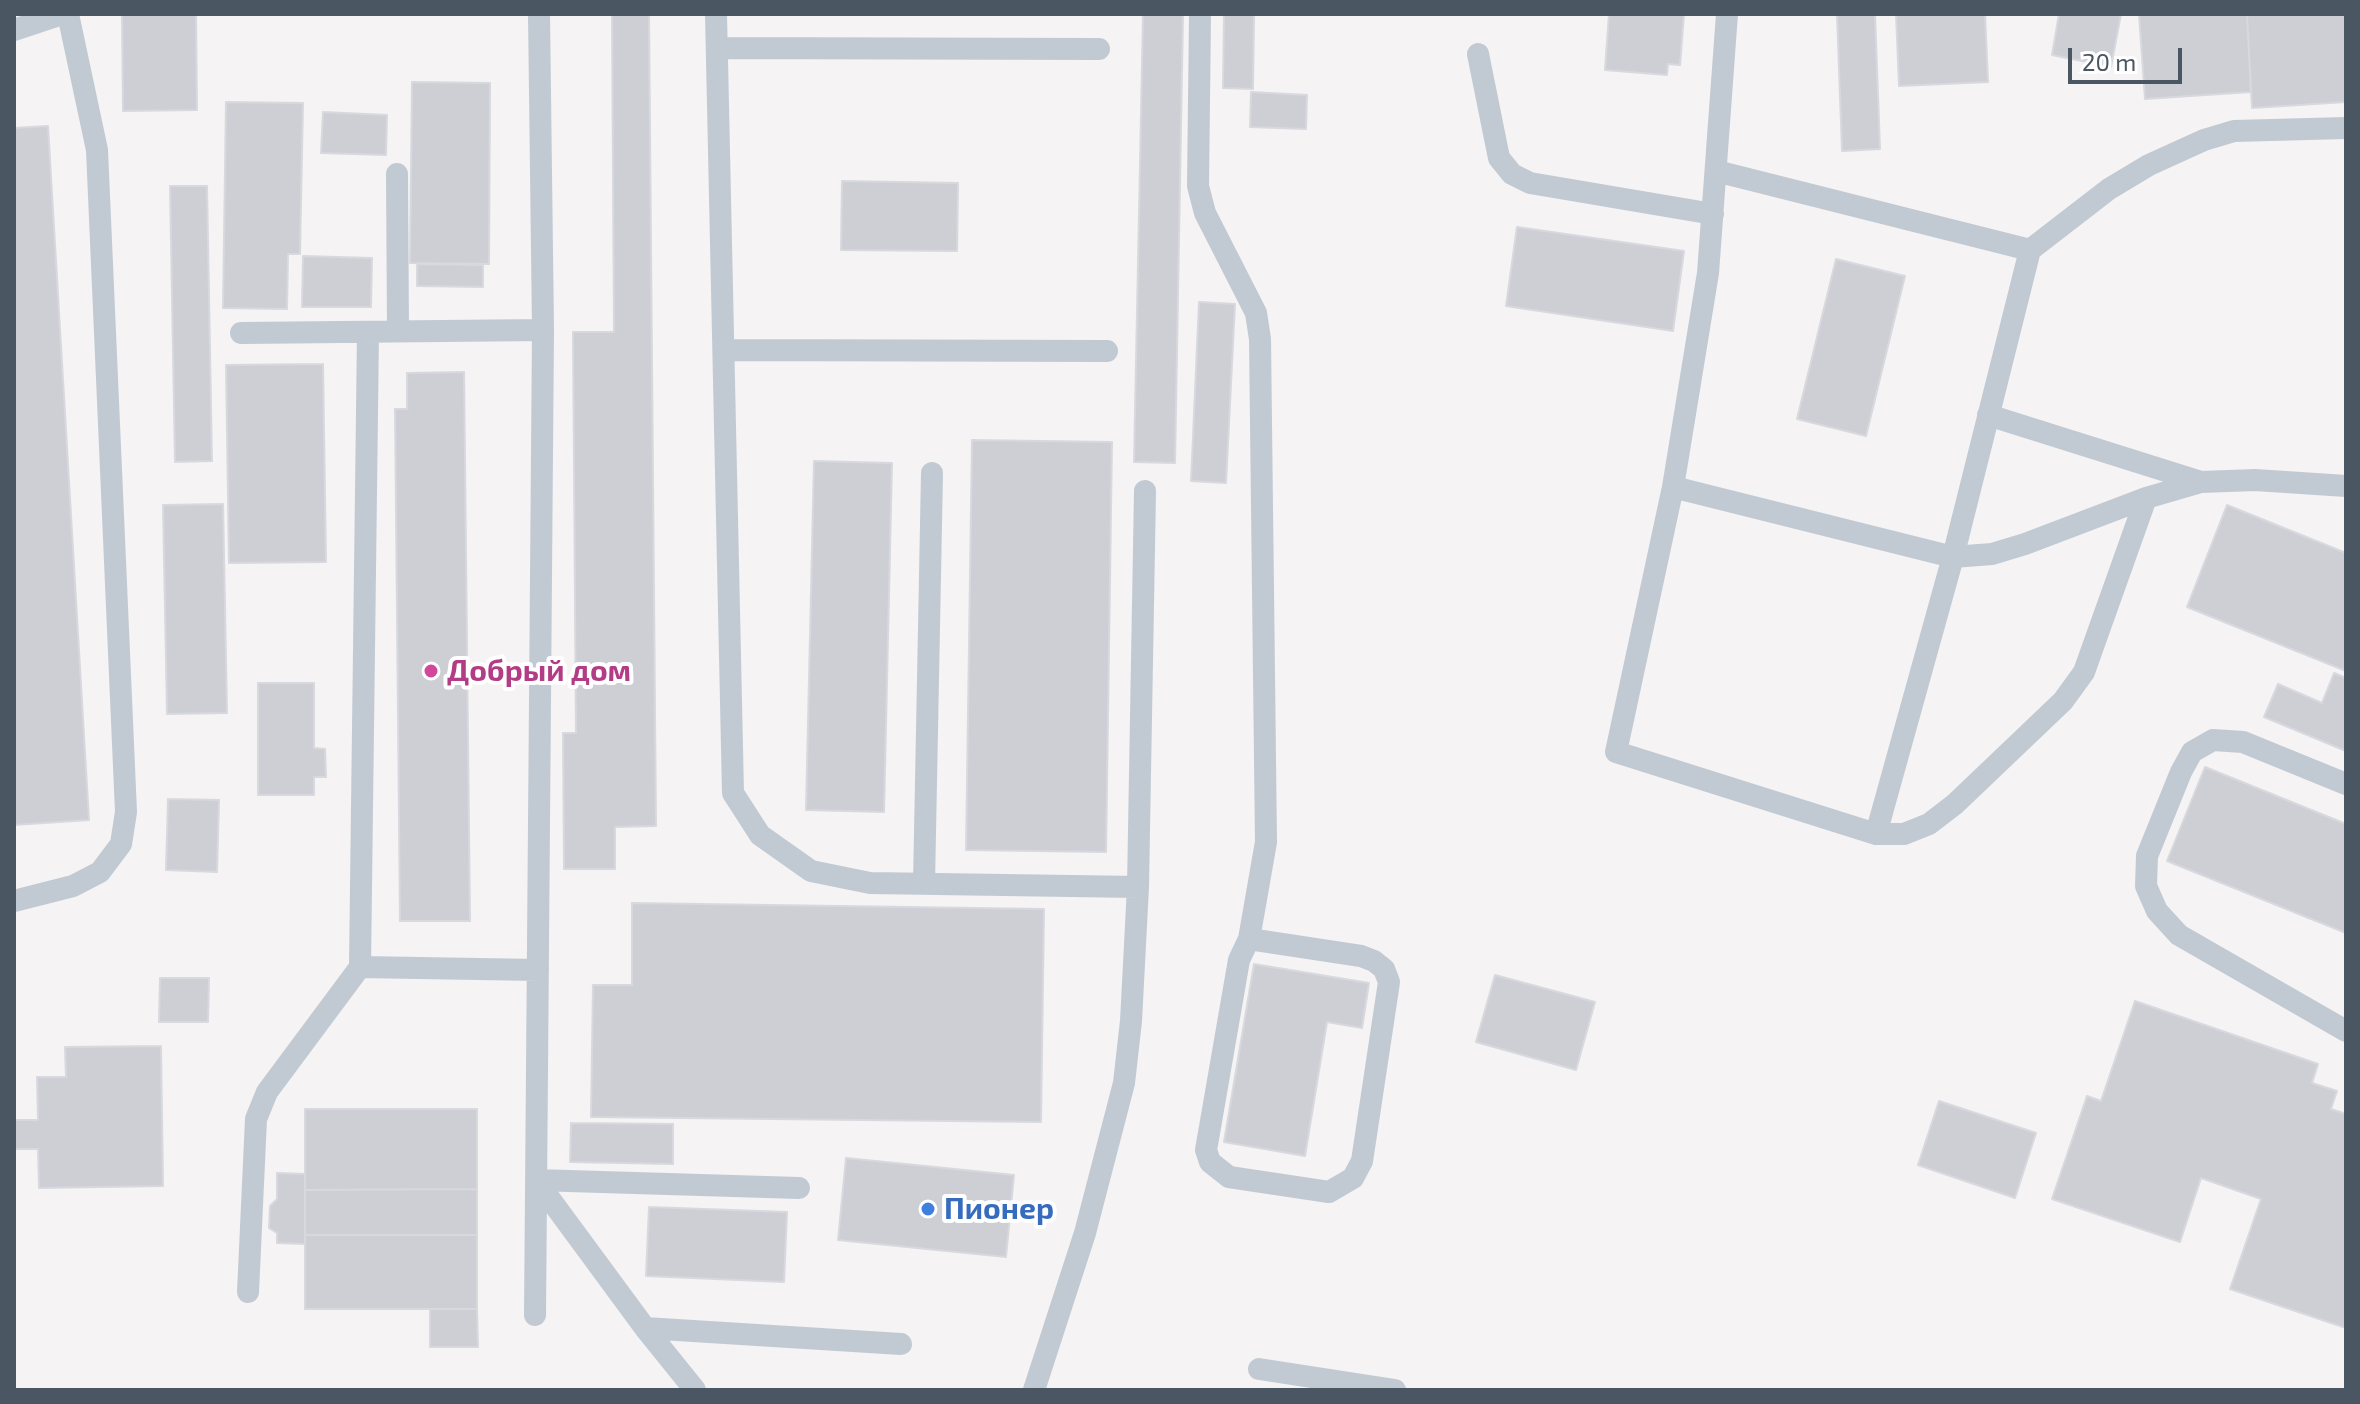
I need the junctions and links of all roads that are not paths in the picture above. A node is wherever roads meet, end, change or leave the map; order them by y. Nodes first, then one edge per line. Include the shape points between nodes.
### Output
1 (65, 14) edge
2 (539, 14) edge
3 (716, 14) edge
4 (1200, 14) edge
5 (1727, 14) edge
6 (14, 30) edge
7 (717, 48) junction
8 (1099, 49) dead end
9 (1478, 54) dead end
10 (2346, 128) edge
11 (1716, 171) junction
12 (397, 174) dead end
13 (1713, 214) junction
14 (2030, 250) junction
15 (543, 330) junction
16 (398, 331) junction
17 (368, 332) junction
18 (241, 333) dead end
19 (724, 350) junction
20 (1107, 351) dead end
21 (1988, 415) junction
22 (932, 473) dead end
23 (2201, 482) junction
24 (2346, 486) edge
25 (1673, 487) junction
26 (1145, 491) dead end
27 (2146, 498) junction
28 (1953, 557) junction
29 (2346, 784) edge
30 (1876, 834) junction
31 (924, 884) junction
32 (1138, 887) junction
33 (14, 901) edge
34 (1249, 939) junction
35 (360, 967) junction
36 (538, 970) junction
37 (2346, 1031) edge
38 (536, 1180) junction
39 (799, 1188) dead end
40 (248, 1292) dead end
41 (535, 1315) dead end
42 (645, 1328) junction
43 (901, 1344) dead end
44 (1259, 1369) dead end
45 (695, 1390) edge
46 (1034, 1390) edge
47 (1395, 1390) edge

1 - 6 lane
1 - 33 lane via 97,150 126,812 121,844 100,872 73,886
2 - 15 lane
3 - 7 lane
4 - 34 lane via 1198,186 1205,213 1256,313 1260,339 1266,842
5 - 11 lane
7 - 8 lane
7 - 19 lane
9 - 13 lane via 1499,158 1512,174 1530,183
10 - 14 lane via 2234,131 2204,140 2109,189
11 - 13 lane
11 - 14 lane
12 - 16 lane
13 - 25 lane
14 - 21 lane
15 - 16 lane
15 - 36 lane
16 - 17 lane
17 - 18 lane
17 - 35 lane
19 - 20 lane
19 - 31 lane via 733,793 760,835 811,871 870,883
21 - 23 lane
21 - 28 lane
22 - 31 lane
23 - 24 lane
23 - 27 lane
25 - 28 lane
25 - 30 lane via 1616,752
26 - 32 lane
27 - 28 lane via 2025,544
27 - 30 lane via 2084,672 2063,701 1929,824 1904,834
28 - 30 lane
29 - 37 lane via 2243,742 2213,740 2192,752 2181,772 2147,856 2146,886 2157,911 2179,935
31 - 32 lane
32 - 46 lane via 1124,1083 1085,1233
34 - 34 lane via 1239,960 1206,1150 1210,1162 1229,1177 1329,1192 1353,1178 1362,1161 1389,982 1384,969 1361,956
35 - 36 lane
35 - 40 lane via 267,1092 256,1119
36 - 38 lane
38 - 39 lane
38 - 41 lane
38 - 42 lane
42 - 43 lane
42 - 45 lane
44 - 47 lane

